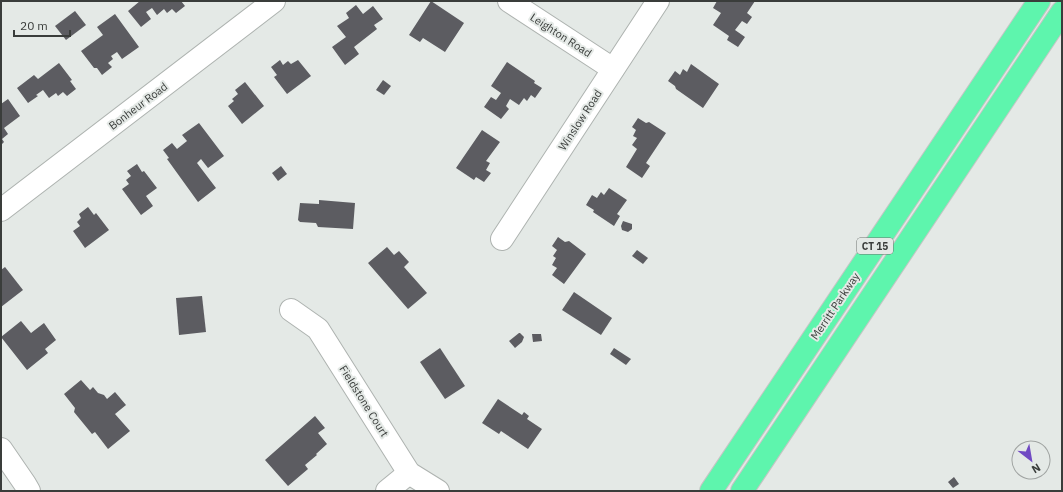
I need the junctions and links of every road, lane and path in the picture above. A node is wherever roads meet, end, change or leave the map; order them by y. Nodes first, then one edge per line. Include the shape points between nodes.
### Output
1 (274, 1) edge
2 (509, 1) edge
3 (658, 1) edge
4 (1039, 1) edge
5 (1062, 12) edge
6 (613, 69) junction
7 (1, 210) edge
8 (502, 239) dead end
9 (291, 310) dead end
10 (1, 449) edge
11 (409, 473) junction
12 (24, 489) edge
13 (387, 491) edge
14 (438, 491) edge
15 (711, 491) edge
16 (742, 491) edge

1 - 7 street, Bonheur Road
2 - 6 street, Leighton Road
3 - 6 street, Winslow Road
4 - 15 highway, Merritt Parkway / CT 15
5 - 16 highway, CT 15
6 - 8 street, Winslow Road
9 - 11 street, Fieldstone Court via 318,328
10 - 12 street
11 - 13 street
11 - 14 street, Fieldstone Court

